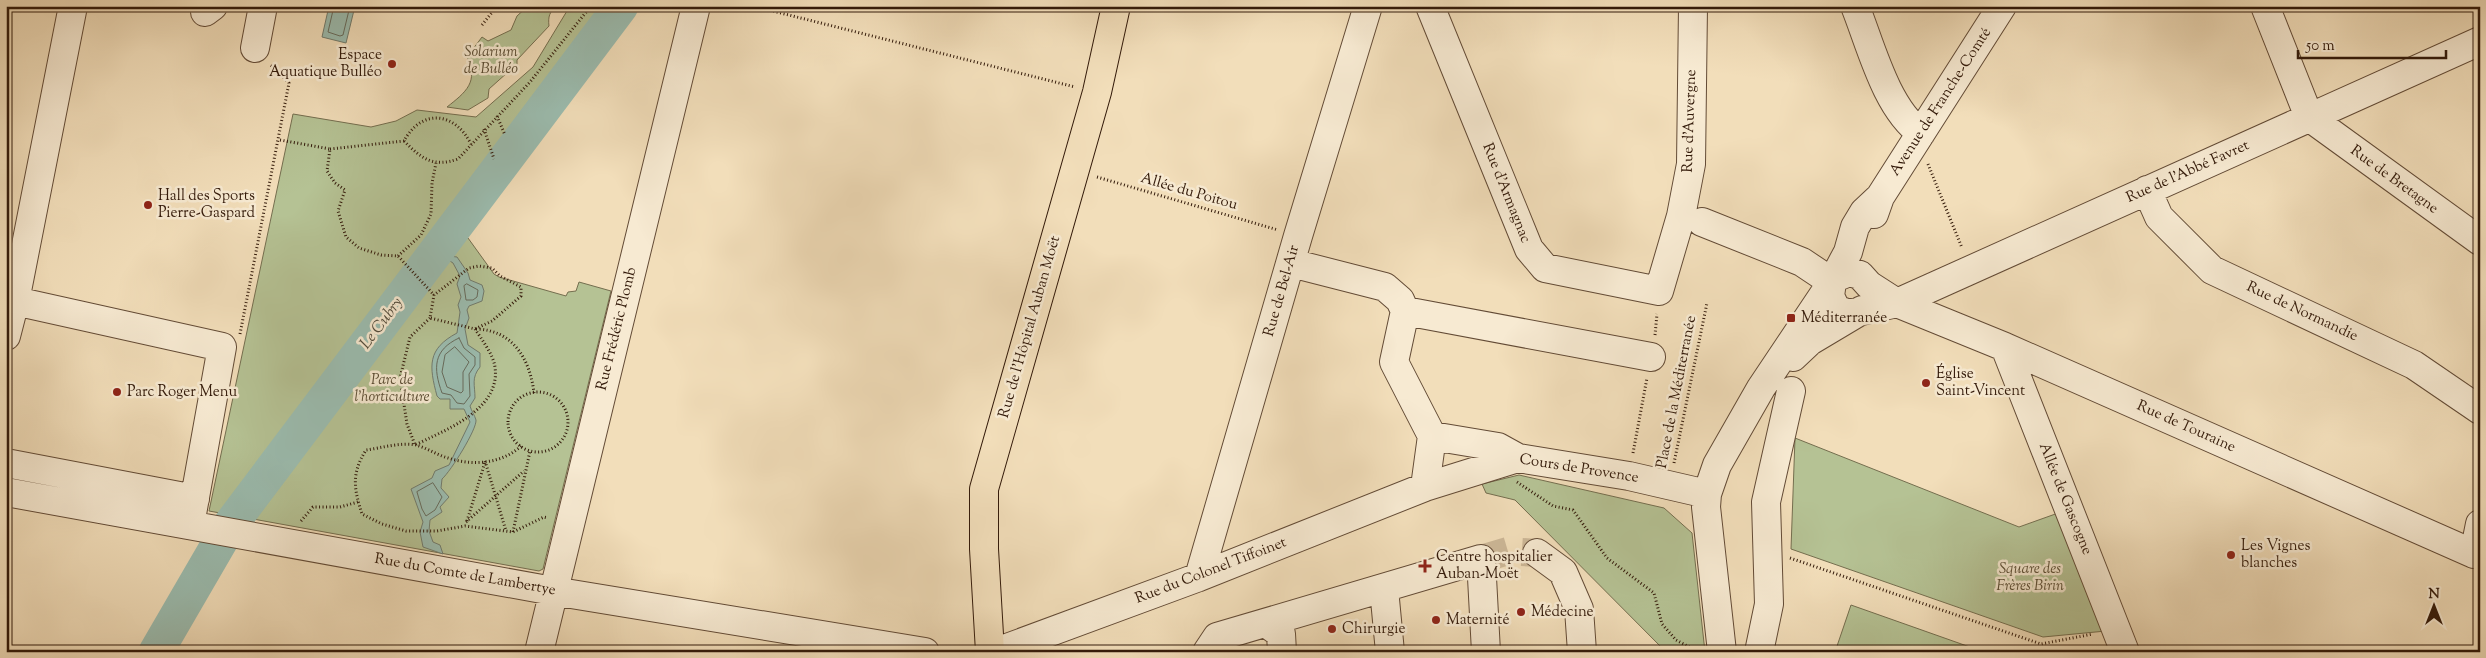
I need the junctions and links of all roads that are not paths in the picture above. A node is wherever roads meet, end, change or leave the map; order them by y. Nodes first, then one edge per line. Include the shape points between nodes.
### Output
1 (73, 6) edge
2 (263, 6) edge
3 (696, 6) edge
4 (1116, 6) edge
5 (1368, 6) edge
6 (1430, 6) edge
7 (1693, 6) edge
8 (1855, 6) edge
9 (2002, 6) edge
10 (2265, 6) edge
11 (2480, 41) edge
12 (255, 48) road end
13 (2309, 117) junction
14 (1917, 140) junction
15 (2146, 190) junction
16 (1880, 197) junction
17 (1702, 222) dead end
18 (2480, 241) edge
19 (1291, 263) junction
20 (1832, 282) junction
21 (1869, 285) junction
22 (1658, 291) joint
23 (14, 301) junction
24 (1897, 303) junction
25 (1405, 311) junction
26 (1856, 313) junction
27 (1832, 327) junction
28 (6, 336) edge
29 (2004, 346) junction
30 (1651, 357) road end
31 (1761, 388) junction
32 (1791, 391) junction
33 (2480, 410) edge
34 (1738, 428) junction
35 (1432, 436) junction
36 (1518, 458) junction
37 (6, 463) edge
38 (1425, 487) junction
39 (6, 492) edge
40 (1707, 494) junction
41 (195, 499) junction
42 (2480, 524) edge
43 (200, 527) junction
44 (1537, 553) tunnel mouth
45 (2477, 562) edge
46 (1199, 577) junction
47 (1384, 589) junction
48 (553, 591) junction
49 (1266, 623) junction
50 (2121, 641) edge
51 (1218, 647) edge
52 (1722, 650) edge
53 (539, 652) edge
54 (925, 652) edge
55 (990, 652) edge
56 (996, 652) edge
57 (1282, 652) edge
58 (1390, 652) edge
59 (1486, 652) edge
60 (1582, 652) edge
61 (1759, 652) edge

1 - 23 street
2 - 12 street
3 - 48 street, Rue Frédéric Plomb
4 - 55 main road, Rue de l'Hôpital Auban Moët via 1097,92 984,490
5 - 19 street, Rue de Bel-Air
6 - 22 street, Rue d'Armagnac via 1529,249 1545,268
7 - 22 street, Rue d'Auvergne via 1691,164 1681,216
8 - 14 street via 1895,106
9 - 14 street, Avenue de Franche-Comté
10 - 13 street
11 - 13 street, Rue de l'Abbé Favret
13 - 15 street, Rue de l'Abbé Favret
13 - 18 street, Rue de Bretagne
14 - 16 street, Avenue de Franche-Comté
15 - 24 street, Rue de l'Abbé Favret
15 - 33 street, Rue de Normandie via 2159,217 2212,270 2414,365
16 - 20 street, Avenue de Franche-Comté via 1864,212 1855,227 1848,252
16 - 21 street, Avenue de Franche-Comté via 1866,242
17 - 20 street via 1802,262
19 - 25 street via 1385,287 1400,300
19 - 46 street, Rue de Bel-Air
20 - 21 street via 1849,272 1860,275
20 - 26 street via 1832,303 1842,313
20 - 31 street, Avenue de Franche-Comté
21 - 24 street, Rue de Touraine
21 - 26 street, Avenue de Franche-Comté via 1870,299
23 - 28 street
23 - 41 street via 222,346
24 - 26 street
24 - 29 street, Rue de Touraine
25 - 30 street
25 - 35 street via 1394,362
26 - 27 street, Avenue de Franche-Comté
27 - 31 street, Avenue de Franche-Comté via 1810,341
27 - 32 street
29 - 45 street, Rue de Touraine
29 - 50 street, Allée de Gascogne
31 - 34 street, Avenue de Franche-Comté
32 - 34 street via 1767,413
32 - 61 street via 1766,502 1769,604
34 - 40 street, Avenue de Franche-Comté via 1716,465
35 - 36 street via 1498,447
35 - 38 street
36 - 38 street, Cours de Provence
36 - 40 street, Cours de Provence via 1629,476
37 - 41 street
38 - 46 street, Rue du Colonel Tiffoinet
39 - 43 street, Rue du Comte de Lambertye
40 - 52 street
41 - 43 street
42 - 45 street
43 - 48 street, Rue du Comte de Lambertye
44 - 60 street via 1563,572 1579,609
46 - 56 street, Rue du Colonel Tiffoinet
47 - 49 street
47 - 58 street
47 - 59 street via 1481,559
48 - 53 street, Rue Frédéric Plomb
48 - 54 street, Rue du Comte de Lambertye
49 - 51 street
49 - 57 street via 1281,634

